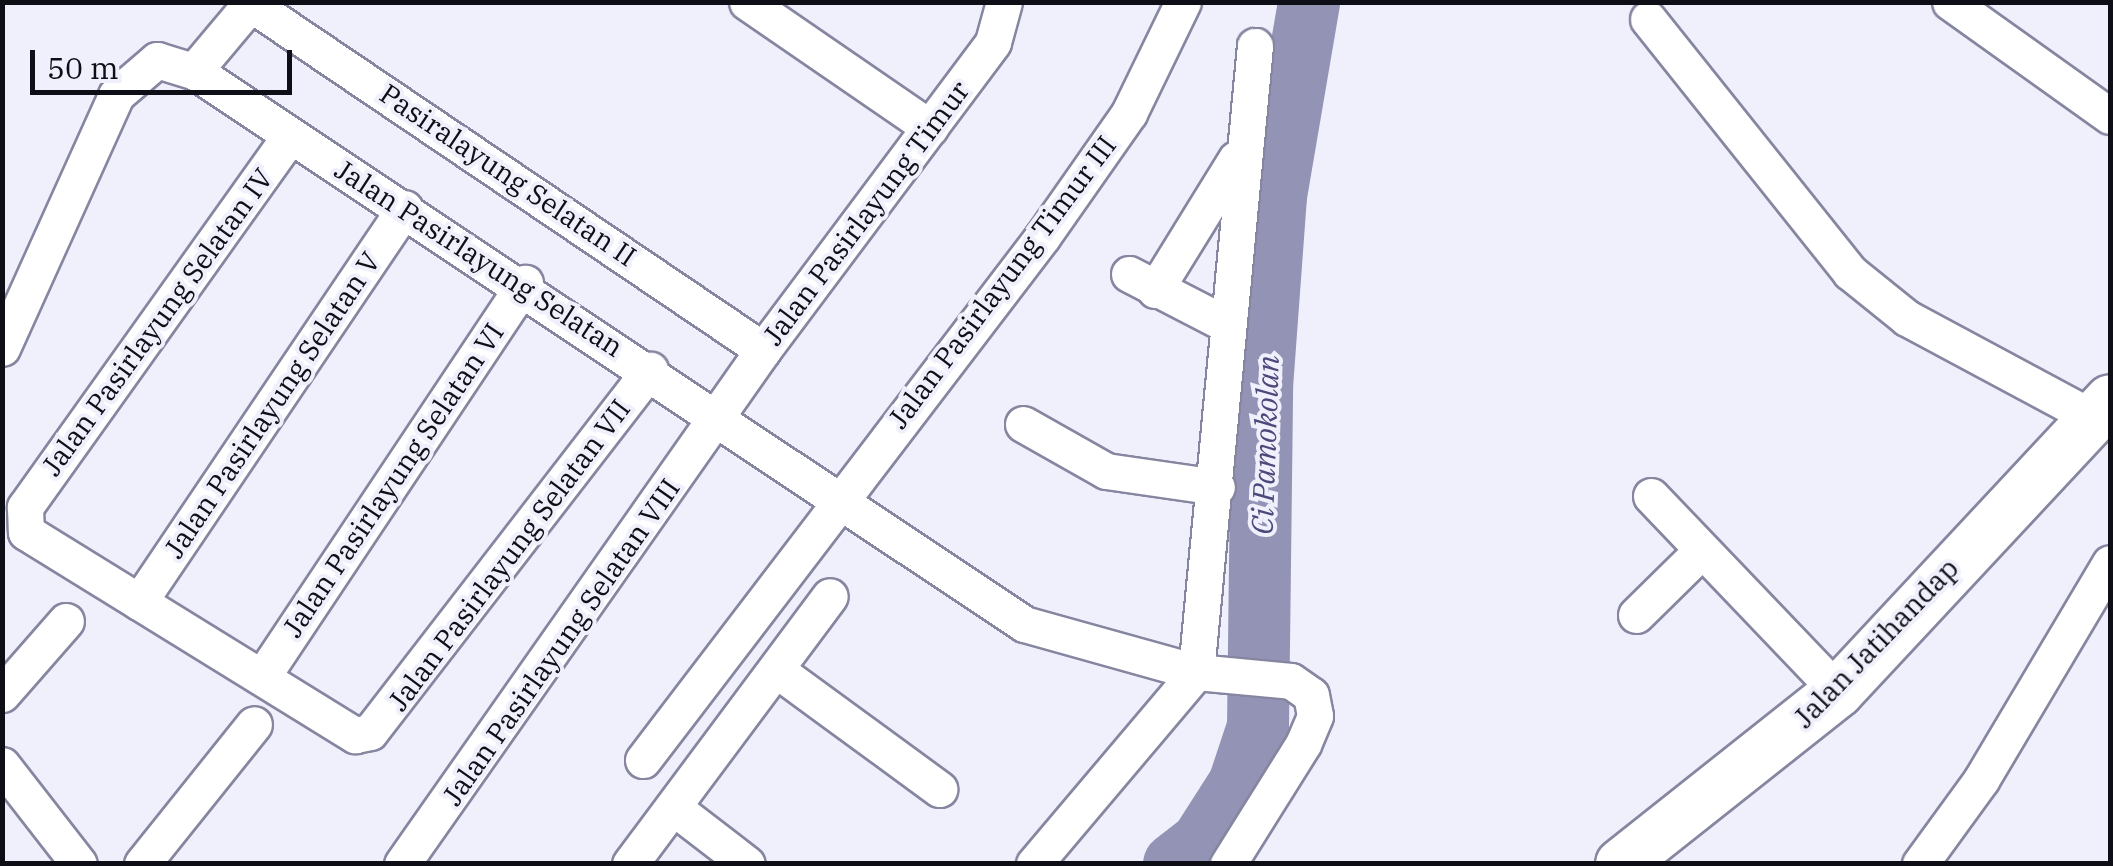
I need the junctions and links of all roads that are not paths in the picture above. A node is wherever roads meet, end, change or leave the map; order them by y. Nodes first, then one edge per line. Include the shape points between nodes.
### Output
1 (748, 2) edge
2 (1004, 2) edge
3 (1183, 2) edge
4 (1950, 2) edge
5 (251, 3) edge
6 (1648, 19) dead end
7 (1255, 46) dead end
8 (194, 71) junction
9 (2107, 106) edge
10 (930, 128) junction
11 (289, 136) junction
12 (1241, 151) junction
13 (406, 208) junction
14 (525, 284) junction
15 (1228, 325) junction
16 (2, 348) edge
17 (763, 350) junction
18 (650, 370) junction
19 (2100, 408) edge
20 (717, 420) junction
21 (1023, 424) dead end
22 (1217, 487) junction
23 (1651, 496) dead end
24 (835, 499) junction
25 (24, 507) joint
26 (1699, 553) junction
27 (2110, 563) edge
28 (830, 596) dead end
29 (139, 602) junction
30 (1636, 615) dead end
31 (66, 621) dead end
32 (778, 671) junction
33 (1196, 672) junction
34 (262, 677) junction
35 (1838, 692) junction
36 (2, 694) edge
37 (254, 724) dead end
38 (643, 760) dead end
39 (2, 766) edge
40 (939, 789) dead end
41 (673, 807) junction
42 (80, 864) edge
43 (142, 864) edge
44 (402, 864) edge
45 (630, 864) edge
46 (747, 864) edge
47 (1034, 864) edge
48 (1228, 864) edge
49 (1621, 864) edge
50 (1920, 864) edge

1 - 10 street
2 - 10 street, Jalan Pasirlayung Timur via 994,42
3 - 24 street, Jalan Pasirlayung Timur III via 1129,114
4 - 9 street
5 - 8 street
5 - 17 street, Pasiralayung Selatan II
6 - 19 street via 1850,272 1906,318
7 - 12 street
8 - 11 street, Jalan Pasirlayung Selatan
8 - 16 street via 157,60 116,96
10 - 17 street, Jalan Pasirlayung Timur
11 - 13 street, Jalan Pasirlayung Selatan
11 - 25 street, Jalan Pasirlayung Selatan IV
12 - 15 street
12 - 15 street via 1142,282
13 - 14 street, Jalan Pasirlayung Selatan
13 - 29 street, Jalan Pasirlayung Selatan V
14 - 18 street, Jalan Pasirlayung Selatan
14 - 34 street, Jalan Pasirlayung Selatan VI
15 - 22 street
17 - 20 street, Jalan Pasirlayung Timur
18 - 20 street, Jalan Pasirlayung Selatan
18 - 34 street, Jalan Pasirlayung Selatan VII via 370,732 355,735
19 - 35 street, Jalan Jatihandap
20 - 24 street, Jalan Pasirlayung Selatan
20 - 44 street, Jalan Pasirlayung Selatan VIII
21 - 22 street via 1106,471
22 - 33 street
23 - 26 street
24 - 33 street, Jalan Pasirlayung Selatan via 1024,624
24 - 38 street, Jalan Pasirlayung Timur III
25 - 29 street, Jalan Pasirlayung Selatan VII via 26,532
26 - 30 street
26 - 35 street
27 - 50 street via 1982,780
28 - 32 street
29 - 34 street, Jalan Pasirlayung Selatan VII
31 - 36 street
32 - 40 street
32 - 41 street
33 - 47 street
33 - 48 street, Jalan Pasirlayung Selatan via 1291,682 1310,695 1315,716
35 - 49 street, Jalan Jatihandap
37 - 43 street
39 - 42 street
41 - 45 street
41 - 46 street

